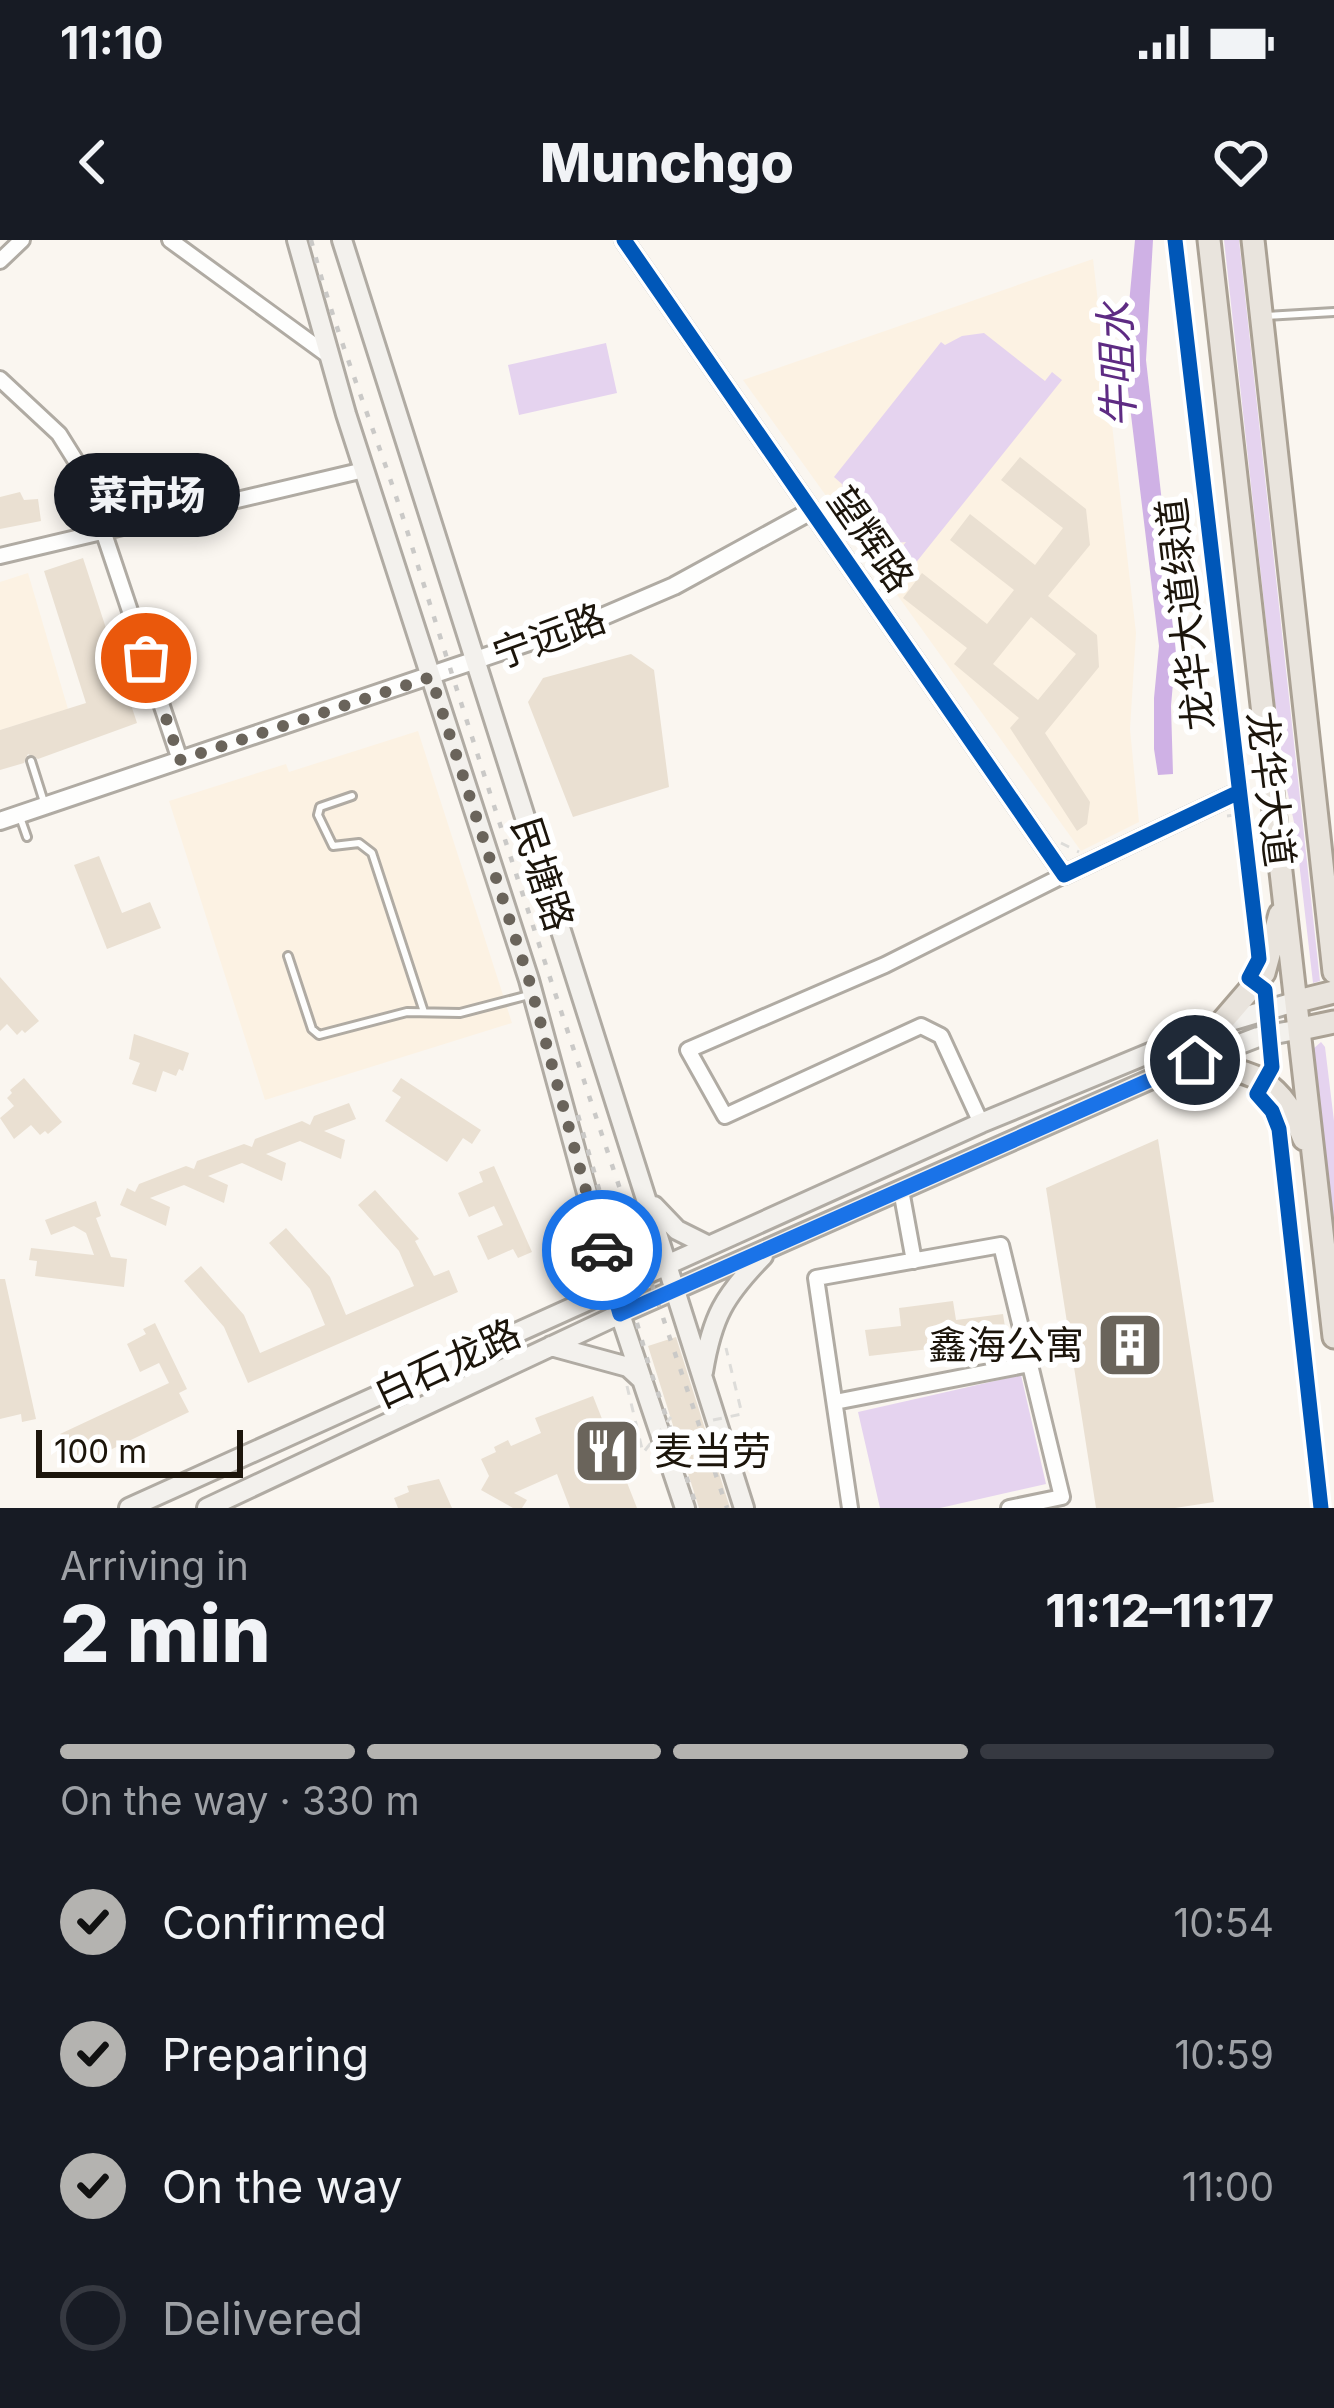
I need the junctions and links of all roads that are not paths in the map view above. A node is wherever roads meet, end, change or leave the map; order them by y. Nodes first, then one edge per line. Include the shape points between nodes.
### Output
1 (22, 240) edge
2 (170, 240) edge
3 (297, 240) edge
4 (342, 240) edge
5 (624, 240) edge
6 (1209, 240) edge
7 (1253, 240) edge
8 (0, 261) edge
9 (1334, 312) edge
10 (1262, 316) junction
11 (329, 356) junction
12 (0, 379) edge
13 (364, 470) junction
14 (811, 511) junction
15 (104, 533) junction
16 (0, 556) edge
17 (475, 663) junction
18 (431, 677) junction
19 (180, 760) junction
20 (31, 761) dead end
21 (1268, 779) junction
22 (1239, 792) joint
23 (352, 796) dead end
24 (45, 805) junction
25 (19, 814) junction
26 (0, 821) edge
27 (27, 837) dead end
28 (1064, 875) junction
29 (1282, 878) junction
30 (1330, 890) edge
31 (288, 956) dead end
32 (1334, 972) edge
33 (1334, 992) edge
34 (532, 994) junction
35 (1298, 1001) junction
36 (424, 1012) junction
37 (1334, 1022) edge
38 (1220, 1024) junction
39 (1301, 1029) junction
40 (1172, 1070) junction
41 (981, 1123) junction
42 (1315, 1168) junction
43 (901, 1190) junction
44 (646, 1195) junction
45 (597, 1232) junction
46 (707, 1245) junction
47 (771, 1248) junction
48 (914, 1261) junction
49 (668, 1263) junction
50 (612, 1288) junction
51 (675, 1290) junction
52 (575, 1304) junction
53 (620, 1314) junction
54 (1334, 1337) edge
55 (551, 1346) junction
56 (1030, 1364) junction
57 (703, 1377) junction
58 (634, 1382) junction
59 (835, 1402) junction
60 (129, 1508) edge
61 (207, 1508) edge
62 (685, 1508) edge
63 (744, 1508) edge
64 (850, 1508) edge
65 (1010, 1508) edge

1 - 8 street
2 - 11 street
3 - 11 main road, 民塘路
4 - 17 main road, 民塘路
5 - 14 street, 望辉路
6 - 21 main road, 龙华大道
7 - 10 main road, 龙华大道
9 - 10 lane
10 - 30 main road, 龙华大道
11 - 13 main road, 民塘路
12 - 15 street via 76,458
13 - 15 street
13 - 18 main road, 民塘路
14 - 17 street, 宁远路 via 638,603
14 - 28 street, 望辉路
15 - 16 street
15 - 19 street
17 - 18 street, 宁远路
17 - 44 main road, 民塘路
18 - 19 street, 宁远路
18 - 34 main road, 民塘路
19 - 24 street, 宁远路
20 - 24 lane
21 - 22 street
21 - 29 main road, 龙华大道
22 - 28 street
23 - 36 lane via 320,808 318,817 330,844 359,843 372,853
24 - 25 street, 宁远路
25 - 26 street, 宁远路
25 - 27 lane
28 - 41 street via 885,965 688,1050 725,1116 921,1026 941,1036
29 - 35 main road, 龙华大道
29 - 38 main road via 1264,974
30 - 32 main road, 龙华大道
31 - 36 lane via 319,1035
33 - 35 main road
34 - 36 lane via 460,1013
34 - 45 main road, 民塘路
35 - 38 main road, 白石龙路
35 - 39 main road, 龙华大道
37 - 39 main road
38 - 41 main road, 白石龙路
39 - 40 main road, 白石龙路
39 - 42 main road, 龙华大道
40 - 42 main road via 1228,1067 1274,1088
40 - 43 main road, 白石龙路
41 - 46 main road, 白石龙路
42 - 54 main road, 龙华大道
43 - 47 main road, 白石龙路
43 - 48 street
44 - 46 main road via 677,1230
44 - 49 main road, 民塘路
45 - 50 main road, 民塘路
45 - 52 main road via 589,1282
46 - 49 main road, 白石龙路
47 - 51 main road, 白石龙路
47 - 57 main road via 718,1310
48 - 56 street via 1001,1244
48 - 59 street via 816,1277
49 - 50 main road, 白石龙路
49 - 51 main road, 民塘路
50 - 52 main road, 白石龙路
50 - 53 main road, 民塘路
51 - 53 main road, 白石龙路
51 - 57 main road, 民塘路
52 - 60 main road, 白石龙路
53 - 55 main road, 白石龙路
53 - 58 main road, 民塘路
55 - 58 main road via 614,1362
55 - 61 main road, 白石龙路
56 - 59 street
56 - 65 street via 1062,1497
57 - 63 main road, 民塘路
58 - 62 main road, 民塘路
59 - 64 street

